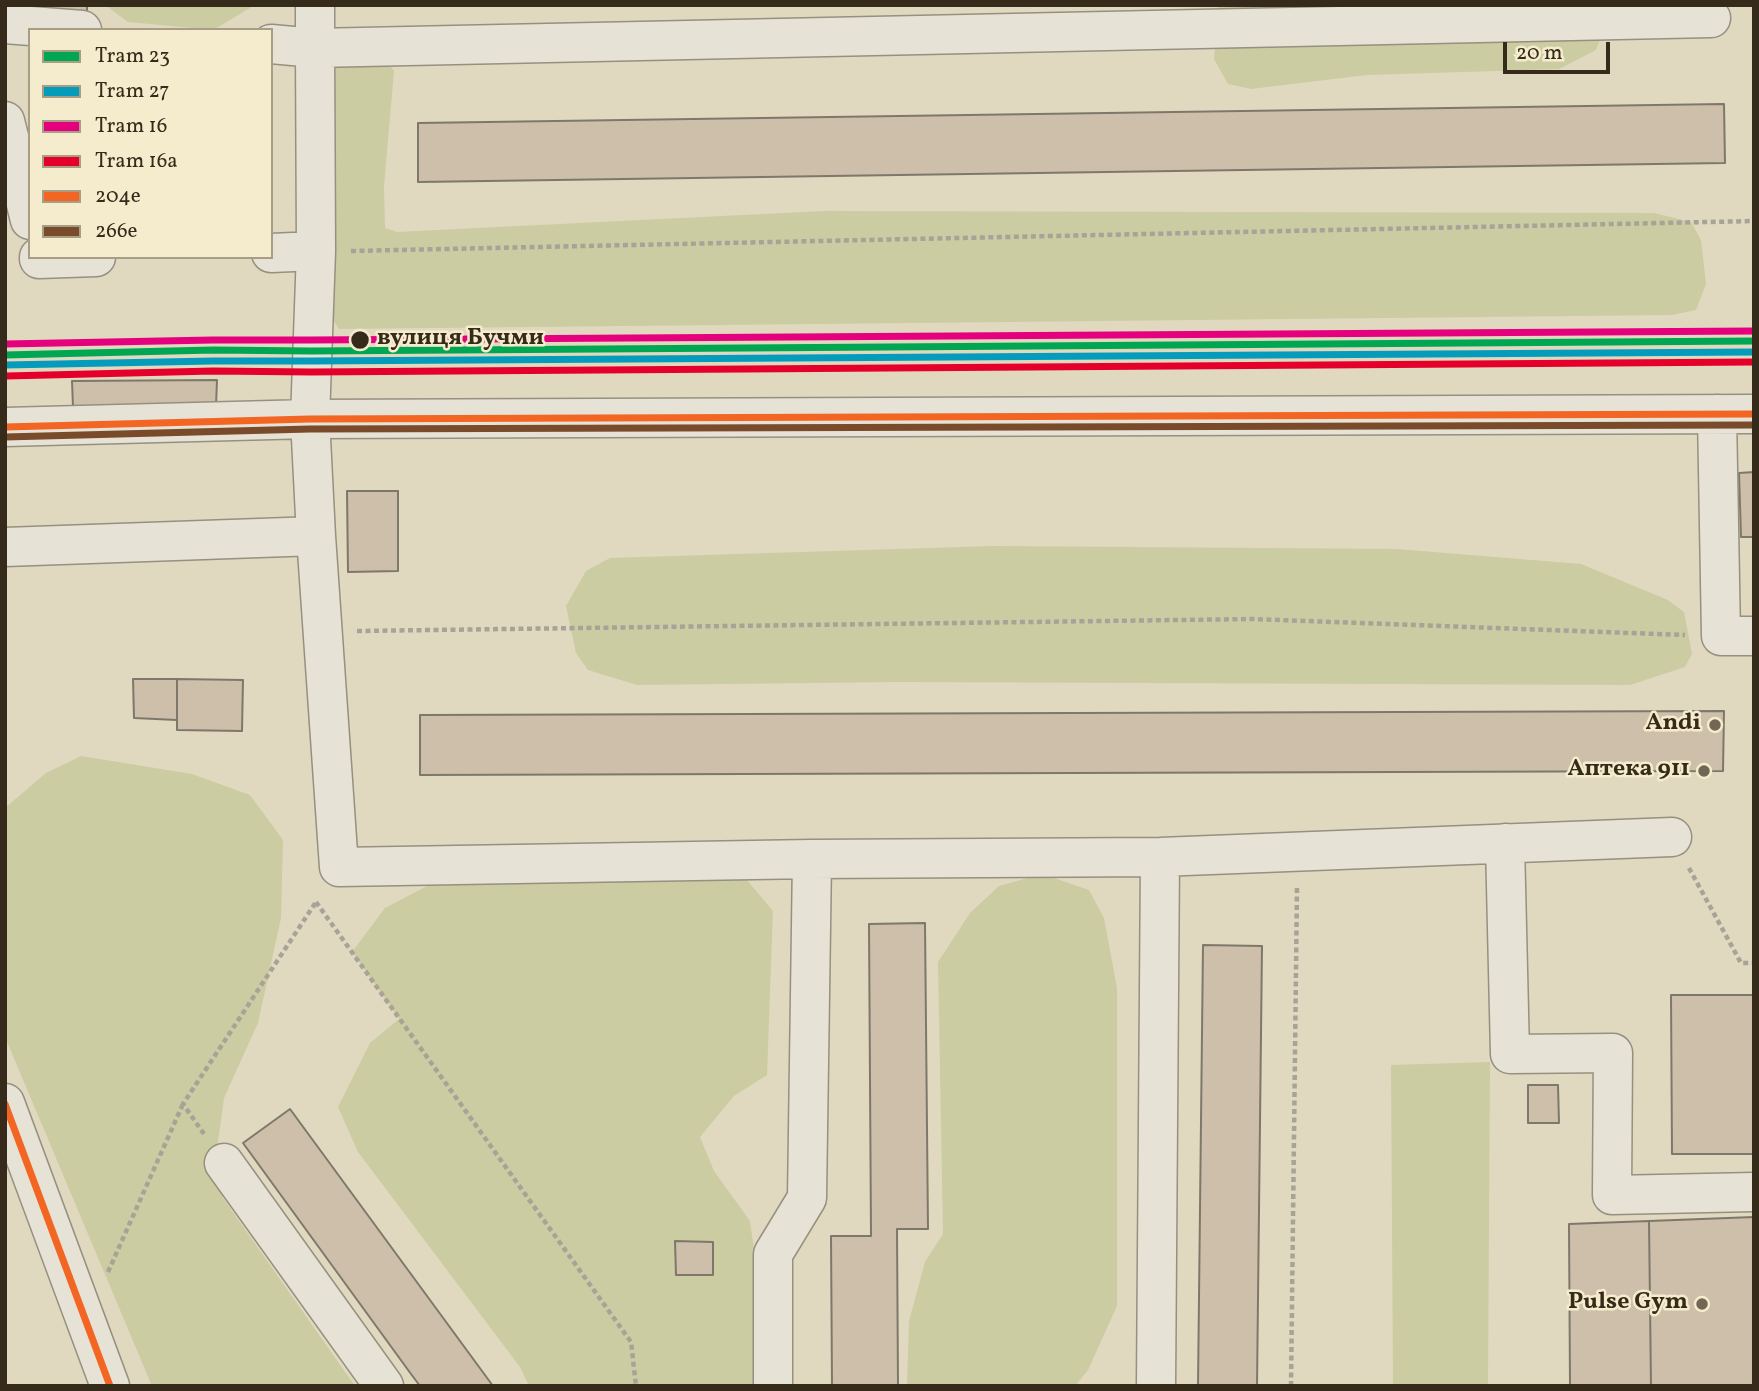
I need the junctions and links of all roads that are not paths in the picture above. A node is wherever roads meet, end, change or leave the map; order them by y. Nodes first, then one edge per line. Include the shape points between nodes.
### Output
1 (316, 5) edge
2 (1711, 18) dead end
3 (5, 24) edge
4 (56, 28) edge
5 (273, 44) edge
6 (315, 48) junction
7 (5, 121) edge
8 (28, 212) edge
9 (316, 251) junction
10 (273, 253) edge
11 (1735, 414) edge
12 (310, 419) junction
13 (5, 427) edge
14 (316, 536) junction
15 (5, 547) edge
16 (1737, 636) edge
17 (1672, 837) road end
18 (1505, 843) junction
19 (1160, 857) junction
20 (812, 859) junction
21 (5, 1103) edge
22 (224, 1164) road end
23 (1754, 1192) edge
24 (110, 1386) edge
25 (384, 1386) edge
26 (773, 1386) edge
27 (1156, 1386) edge

1 - 6 street
2 - 6 street
3 - 4 street
5 - 6 street
6 - 9 street
7 - 8 street
9 - 10 street
9 - 12 street
11 - 12 street
11 - 16 street
12 - 13 street
12 - 14 street
14 - 15 street
14 - 20 street via 339,867
17 - 18 street
18 - 19 street
18 - 23 street via 1510,1054 1613,1053 1612,1195
19 - 20 street
19 - 27 street
20 - 26 street via 807,1198 773,1254
21 - 24 street
22 - 25 street

